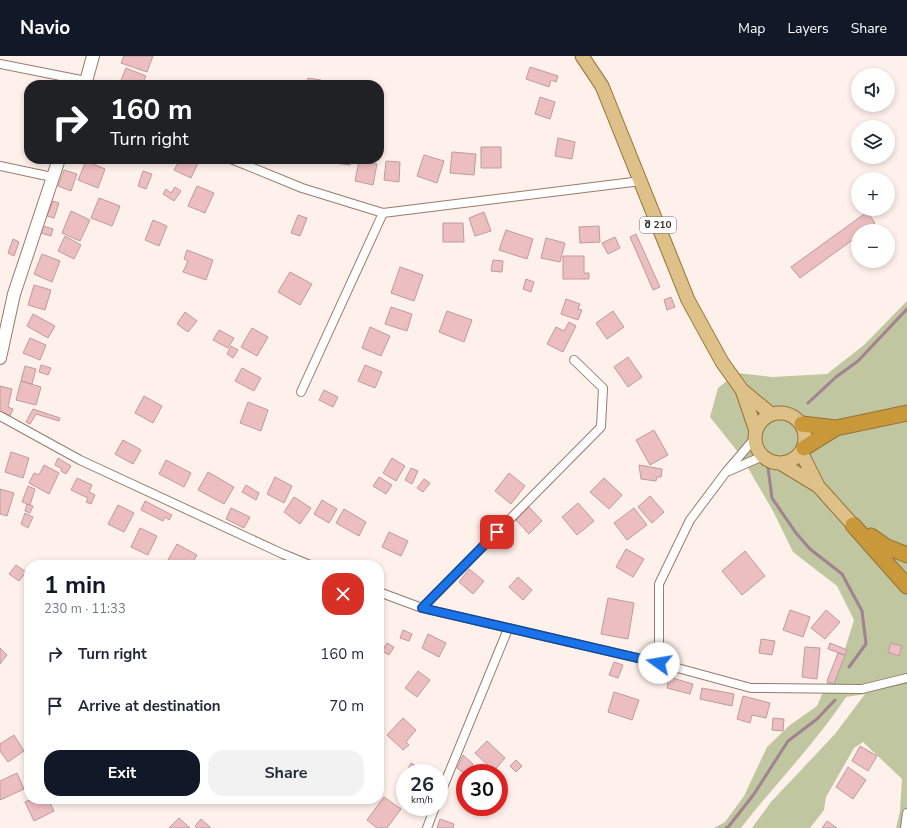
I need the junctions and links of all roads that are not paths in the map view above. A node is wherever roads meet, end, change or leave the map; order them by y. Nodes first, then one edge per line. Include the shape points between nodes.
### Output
1 (93, 56) edge
2 (582, 56) edge
3 (0, 64) edge
4 (72, 80) edge
5 (86, 80) edge
6 (57, 164) edge
7 (243, 164) edge
8 (0, 166) edge
9 (52, 177) junction
10 (641, 181) junction
11 (383, 213) junction
12 (0, 358) edge
13 (574, 360) dead end
14 (742, 390) junction
15 (301, 392) dead end
16 (907, 413) edge
17 (771, 414) junction
18 (0, 416) edge
19 (802, 424) junction
20 (836, 428) junction
21 (756, 434) junction
22 (802, 450) junction
23 (763, 456) junction
24 (780, 463) junction
25 (726, 472) junction
26 (818, 486) junction
27 (853, 525) junction
28 (907, 555) edge
29 (298, 560) edge
30 (907, 586) edge
31 (384, 594) edge
32 (422, 608) junction
33 (508, 629) junction
34 (659, 663) junction
35 (907, 678) edge
36 (448, 775) edge
37 (907, 813) edge
38 (431, 816) edge
39 (426, 828) edge
40 (905, 828) edge

1 - 5 main road
2 - 10 main road, შ 210 via 602,86
3 - 4 street
6 - 9 main road
7 - 11 street via 302,188
8 - 9 street
9 - 12 main road via 14,294
10 - 11 street
10 - 14 main road, შ 210 via 688,300 722,362
11 - 15 street
13 - 32 street via 603,388 601,427
14 - 17 main road, შ 210
14 - 21 main road, შ 210
16 - 20 highway
17 - 19 main road via 788,414
17 - 21 main road via 762,421
18 - 29 street via 80,460
19 - 20 highway
19 - 22 main road via 806,436
20 - 22 highway
21 - 23 main road via 757,448
21 - 25 street
22 - 24 main road via 792,460
22 - 26 main road
23 - 24 main road
23 - 25 street
24 - 26 main road
25 - 34 street via 690,520 659,584
26 - 27 main road
27 - 28 highway via 885,546
27 - 30 highway
31 - 32 street
32 - 33 street
33 - 34 street
33 - 36 street
34 - 35 street via 751,688 862,689
37 - 40 street
38 - 39 street

